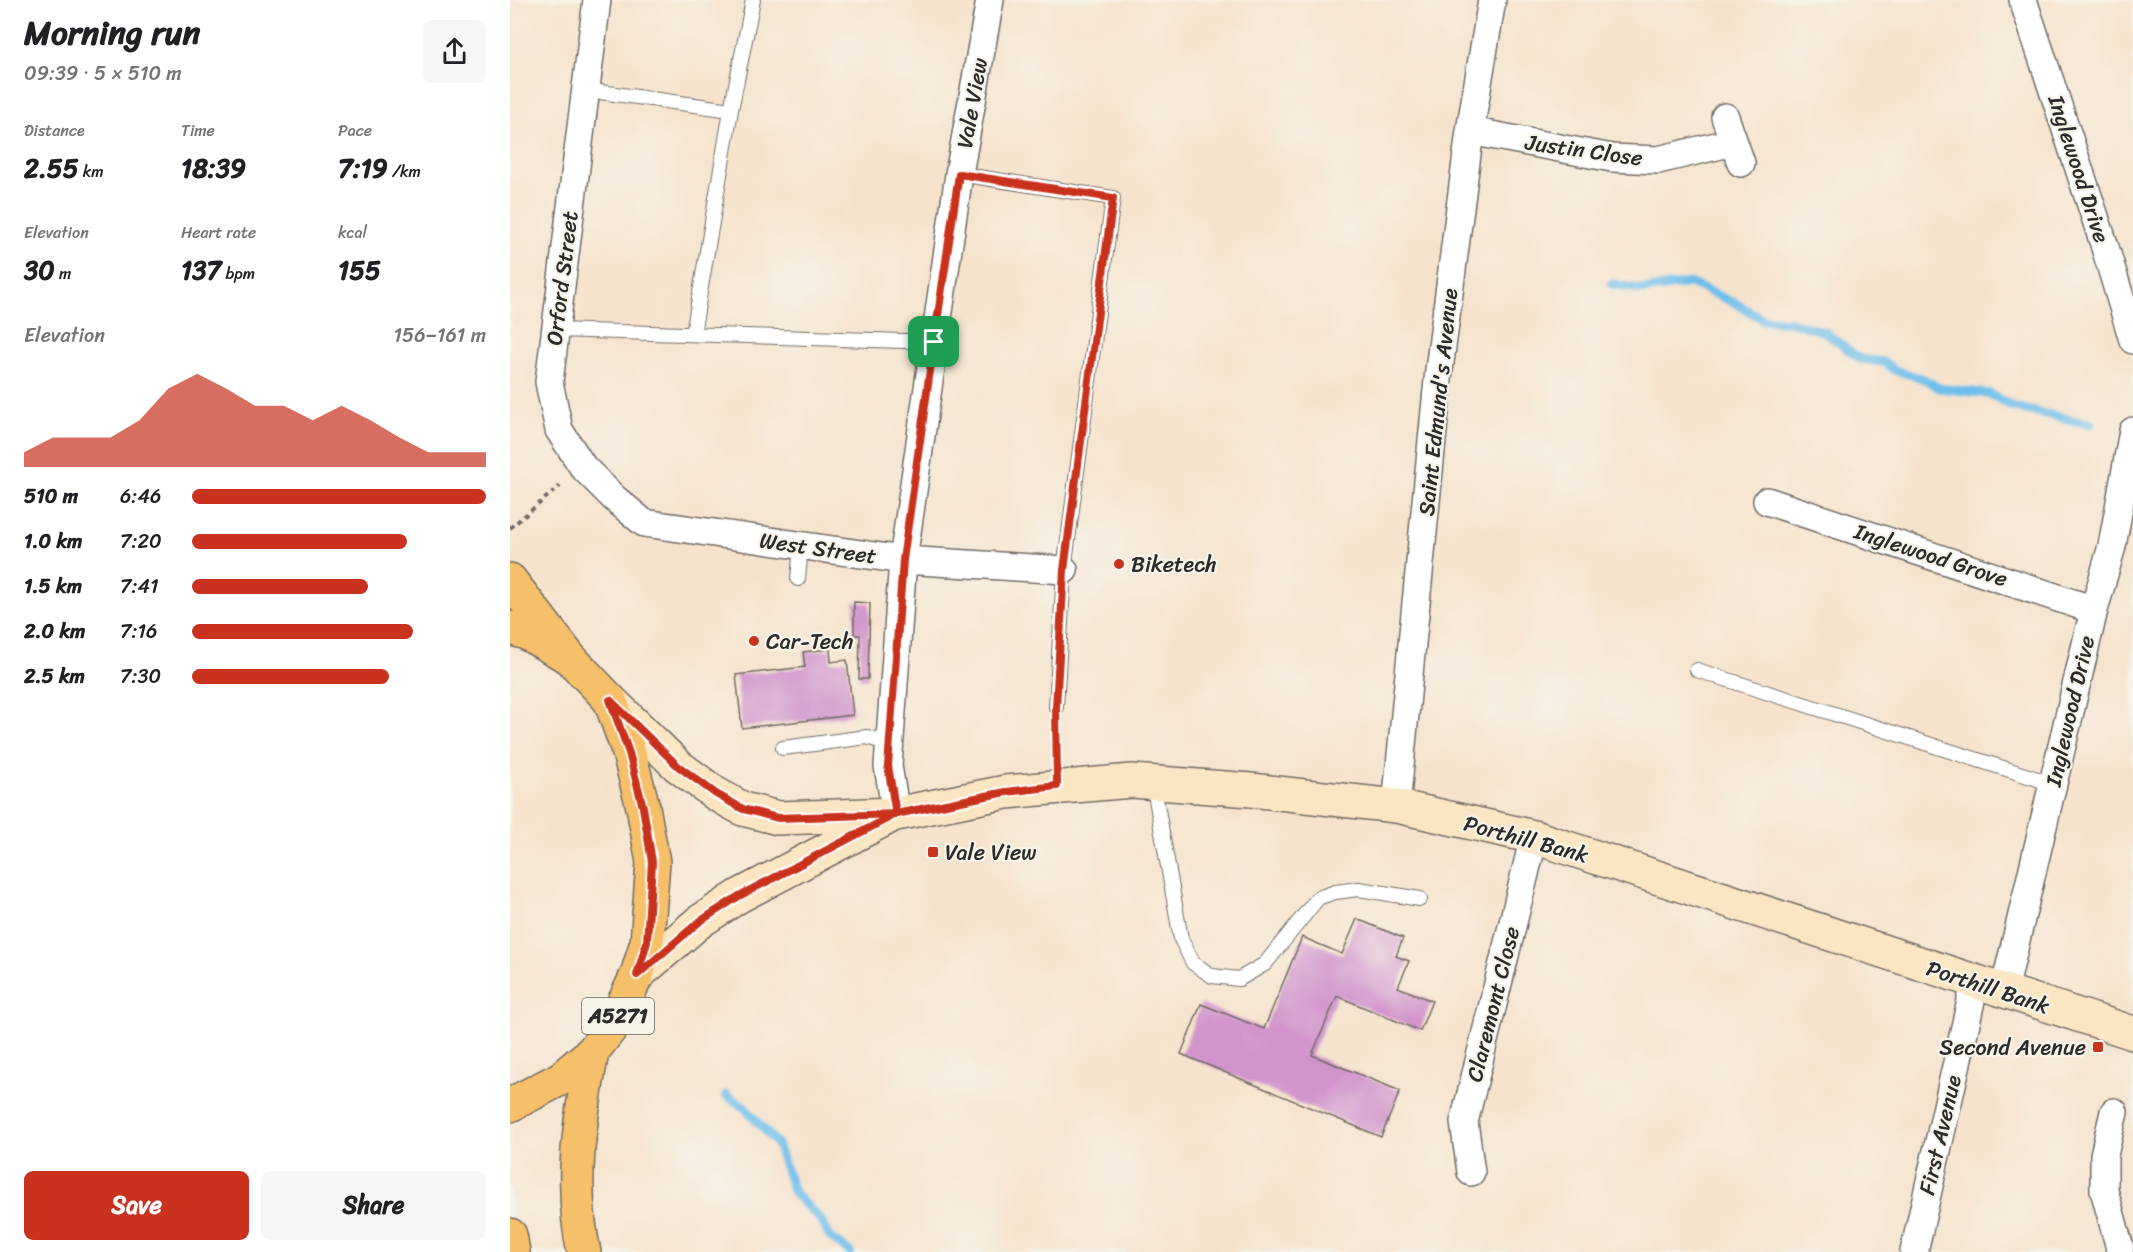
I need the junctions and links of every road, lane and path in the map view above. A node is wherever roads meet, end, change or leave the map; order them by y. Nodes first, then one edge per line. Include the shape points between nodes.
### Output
1 (597, 0) edge
2 (753, 0) edge
3 (990, 0) edge
4 (1492, 0) edge
5 (2023, 0) edge
6 (586, 90) junction
7 (732, 110) junction
8 (1470, 131) junction
9 (1733, 141) dead end
10 (959, 174) junction
11 (556, 330) junction
12 (693, 334) junction
13 (2133, 340) edge
14 (934, 342) junction
15 (2133, 431) edge
16 (583, 466) junction
17 (1767, 501) dead end
18 (644, 523) joint
19 (510, 528) edge
20 (801, 545) junction
21 (903, 560) junction
22 (1064, 570) junction
23 (798, 579) dead end
24 (510, 580) edge
25 (2094, 610) junction
26 (510, 628) edge
27 (570, 658) junction
28 (1697, 670) dead end
29 (610, 700) junction
30 (1056, 707) joint
31 (890, 744) junction
32 (783, 748) dead end
33 (1154, 782) junction
34 (2053, 783) junction
35 (1057, 786) junction
36 (1396, 806) junction
37 (896, 814) junction
38 (1534, 837) junction
39 (1420, 899) dead end
40 (637, 975) junction
41 (1989, 987) junction
42 (2133, 1033) edge
43 (592, 1052) junction
44 (518, 1102) edge
45 (2114, 1112) dead end
46 (1471, 1172) dead end
47 (510, 1235) edge
48 (2122, 1248) edge
49 (513, 1252) edge
50 (584, 1252) edge
51 (1914, 1252) edge

1 - 6 street, Orford Street
2 - 7 lane
3 - 10 street, Vale View
4 - 8 street, Saint Edmund's Avenue
5 - 13 street, Inglewood Drive
6 - 7 lane
6 - 11 street, Orford Street
7 - 12 lane
8 - 9 street, Justin Close via 1612,158 1658,160
8 - 36 street, Saint Edmund's Avenue via 1439,370
10 - 14 street, Vale View
10 - 22 lane via 1113,198
11 - 12 lane
11 - 16 street, Orford Street via 549,382 559,430
12 - 14 lane
14 - 21 street, Vale View
15 - 25 street, Inglewood Drive via 2112,546
16 - 18 street, Orford Street
16 - 19 path
17 - 25 street, Inglewood Grove
18 - 20 street, West Street
20 - 21 street, West Street
20 - 23 lane
21 - 22 street, West Street
21 - 31 street, Vale View
22 - 30 lane
24 - 27 main road
25 - 34 street, Inglewood Drive
26 - 27 main road, A5271
27 - 29 main road, A5271
28 - 34 lane
29 - 37 main road, Porthill Bank via 678,766 743,809 778,818
29 - 40 main road, A5271 via 632,764 652,862 647,942
30 - 35 path
31 - 32 lane via 867,737
31 - 37 street, Vale View via 888,766
33 - 35 main road, Porthill Bank
33 - 36 main road, Porthill Bank
33 - 39 lane via 1181,939 1193,963 1212,976 1239,979 1265,964 1318,898 1359,889
34 - 41 street, Inglewood Drive
35 - 37 main road, Porthill Bank
36 - 38 main road, Porthill Bank
37 - 40 main road, Porthill Bank via 739,896 699,922
38 - 41 main road, Porthill Bank
38 - 46 street, Claremont Close via 1464,1122
40 - 43 main road, A5271 via 614,1024
41 - 42 main road, Porthill Bank
41 - 51 street, First Avenue
43 - 44 main road, A5271 via 560,1079
43 - 50 main road via 575,1183
45 - 48 street via 2104,1155 2104,1190
47 - 49 main road

